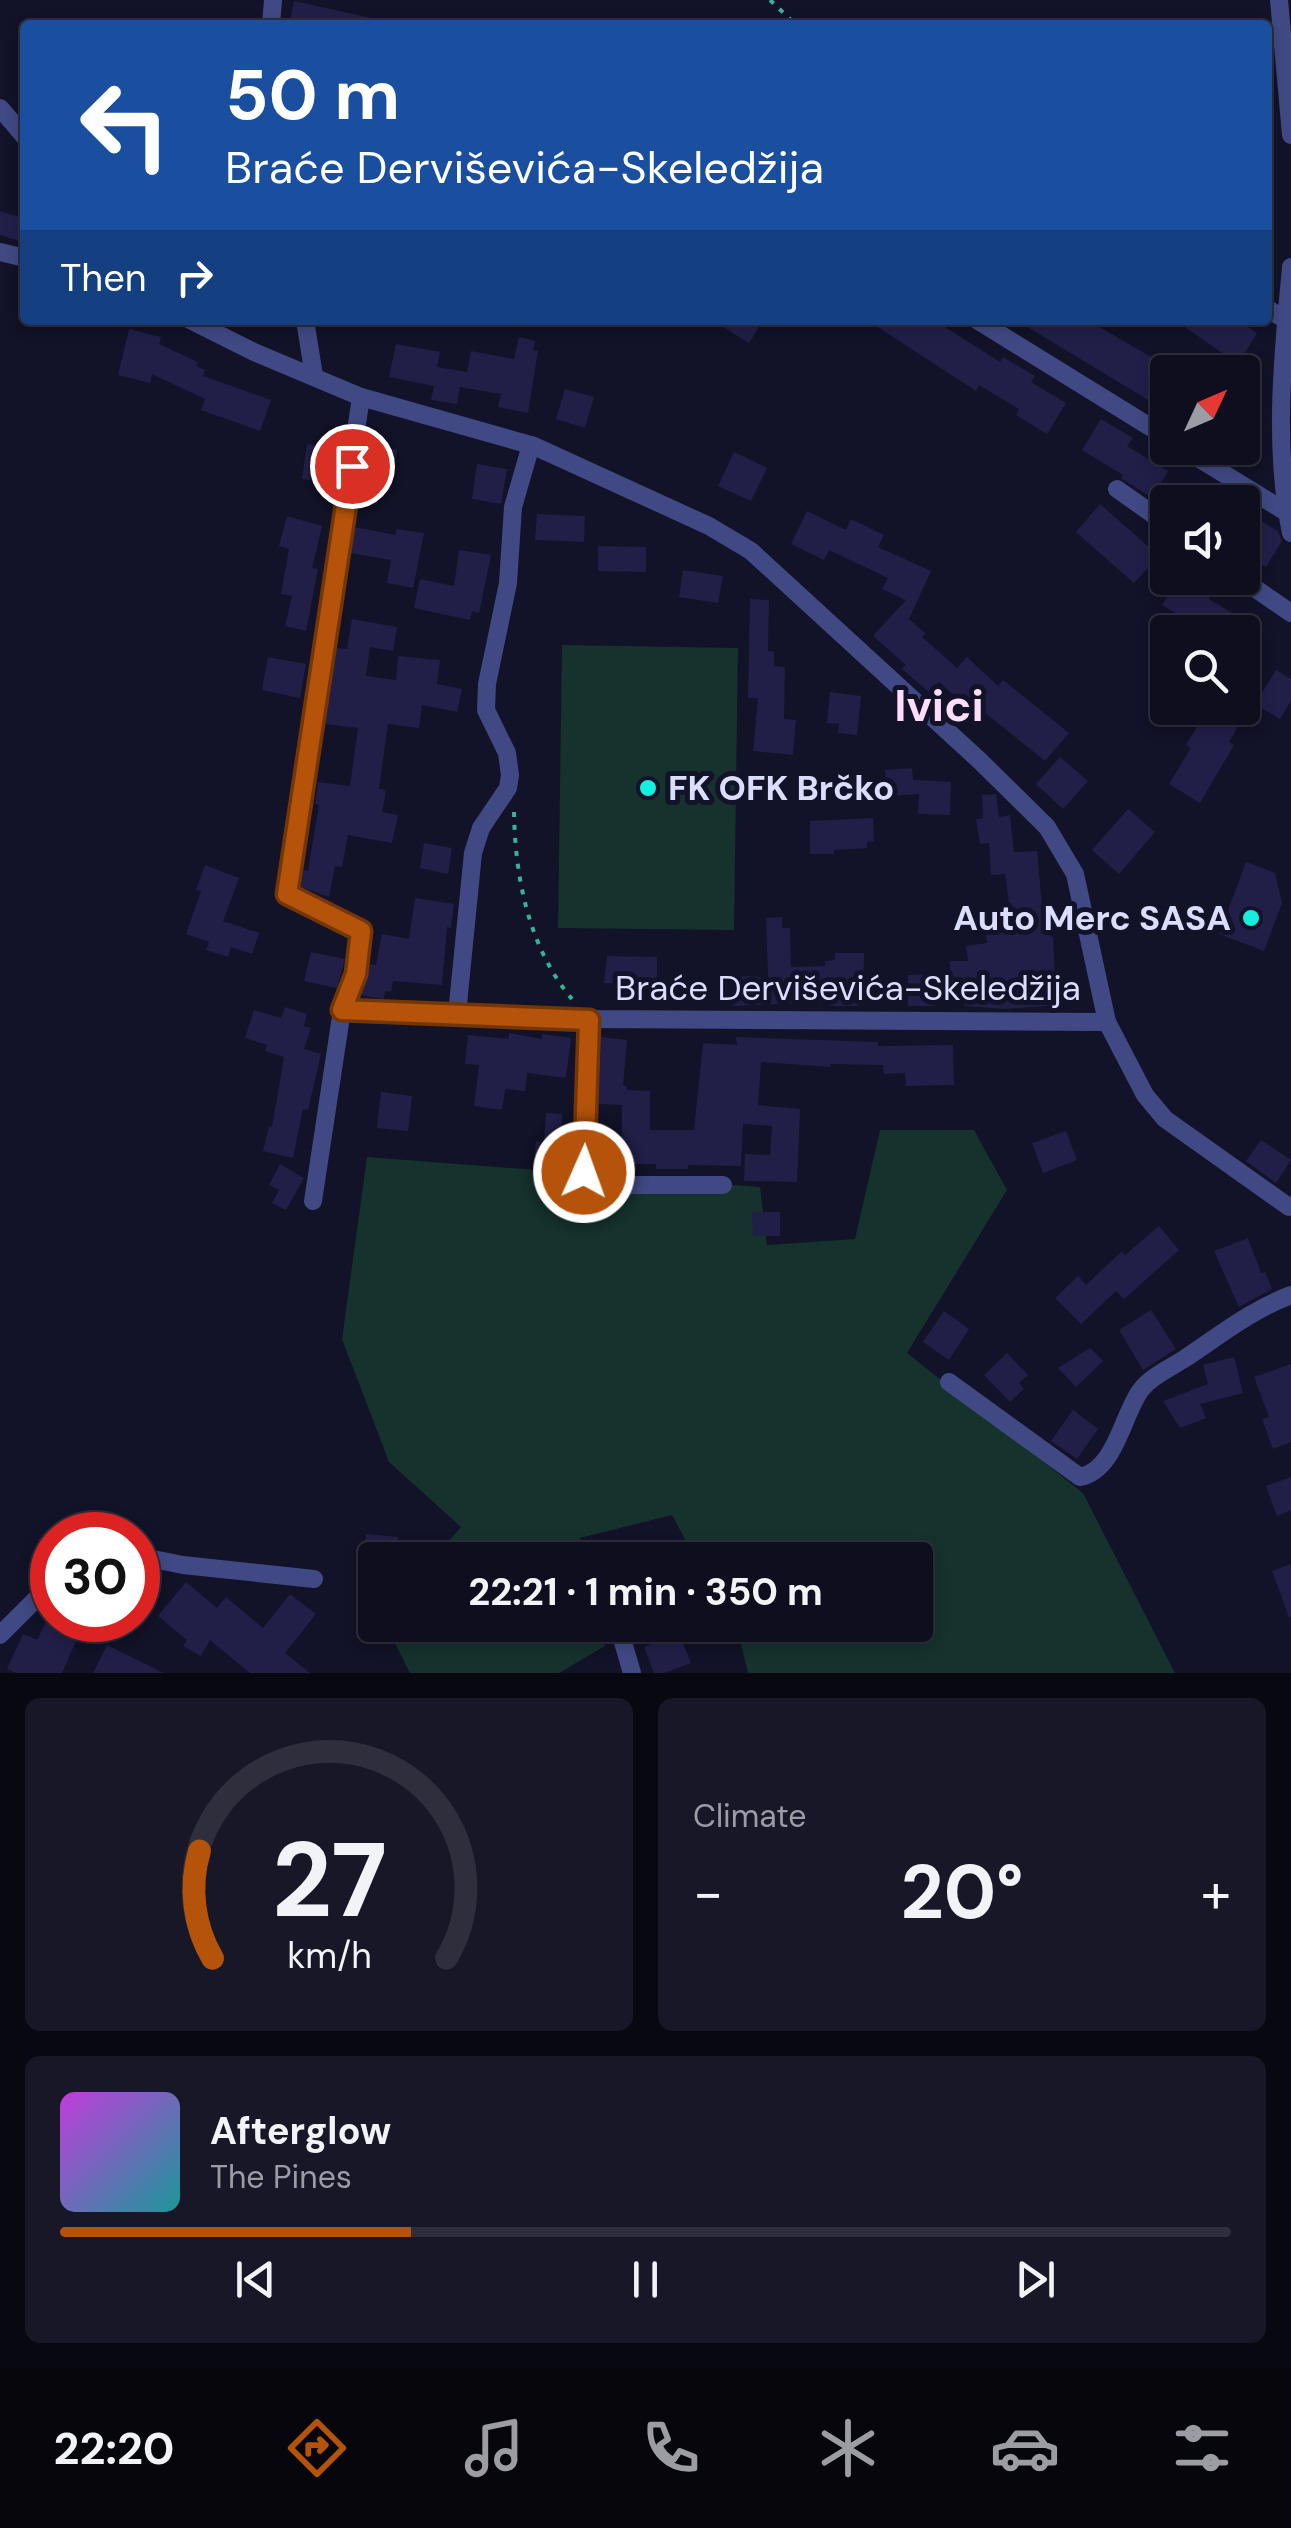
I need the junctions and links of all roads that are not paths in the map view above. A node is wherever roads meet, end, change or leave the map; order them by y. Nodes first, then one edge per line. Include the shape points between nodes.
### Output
1 (1279, 0) edge
2 (0, 108) edge
3 (20, 130) edge
4 (1291, 135) edge
5 (1291, 268) edge
6 (1289, 322) edge
7 (200, 325) edge
8 (307, 325) edge
9 (985, 325) edge
10 (314, 376) junction
11 (361, 396) junction
12 (1150, 427) edge
13 (532, 445) junction
14 (1210, 465) edge
15 (1117, 489) dead end
16 (1150, 512) edge
17 (1289, 514) edge
18 (1291, 533) edge
19 (1260, 591) edge
20 (1291, 612) edge
21 (342, 1010) junction
22 (457, 1014) junction
23 (589, 1020) junction
24 (1107, 1022) junction
25 (723, 1185) dead end
26 (313, 1200) dead end
27 (1290, 1207) edge
28 (1291, 1295) edge
29 (949, 1382) dead end
30 (160, 1560) edge
31 (314, 1579) dead end
32 (30, 1605) edge
33 (0, 1635) edge
34 (623, 1642) edge
35 (632, 1673) edge

1 - 4 street
2 - 3 street
5 - 6 street
6 - 17 street via 1281,386
7 - 10 street
8 - 10 street
9 - 12 street
10 - 11 street
11 - 13 street
11 - 21 street via 287,894 361,931 356,974
13 - 22 street via 512,507 508,584 487,684 486,710 510,764 508,788 473,853
13 - 24 street via 752,551 1031,810 1075,874
14 - 17 street
15 - 16 street
17 - 18 street
19 - 20 street
21 - 22 street, Braće Derviševića-Skeledžija
21 - 26 street
22 - 23 street, Braće Derviševića-Skeledžija
23 - 24 street, Braće Derviševića-Skeledžija
23 - 25 street, Braće Derviševića-Skeledžija via 587,1178 599,1185
24 - 27 street via 1165,1119
28 - 29 street via 1218,1334 1141,1388 1112,1448 1090,1475 1080,1477
30 - 31 street
32 - 33 street
34 - 35 street

